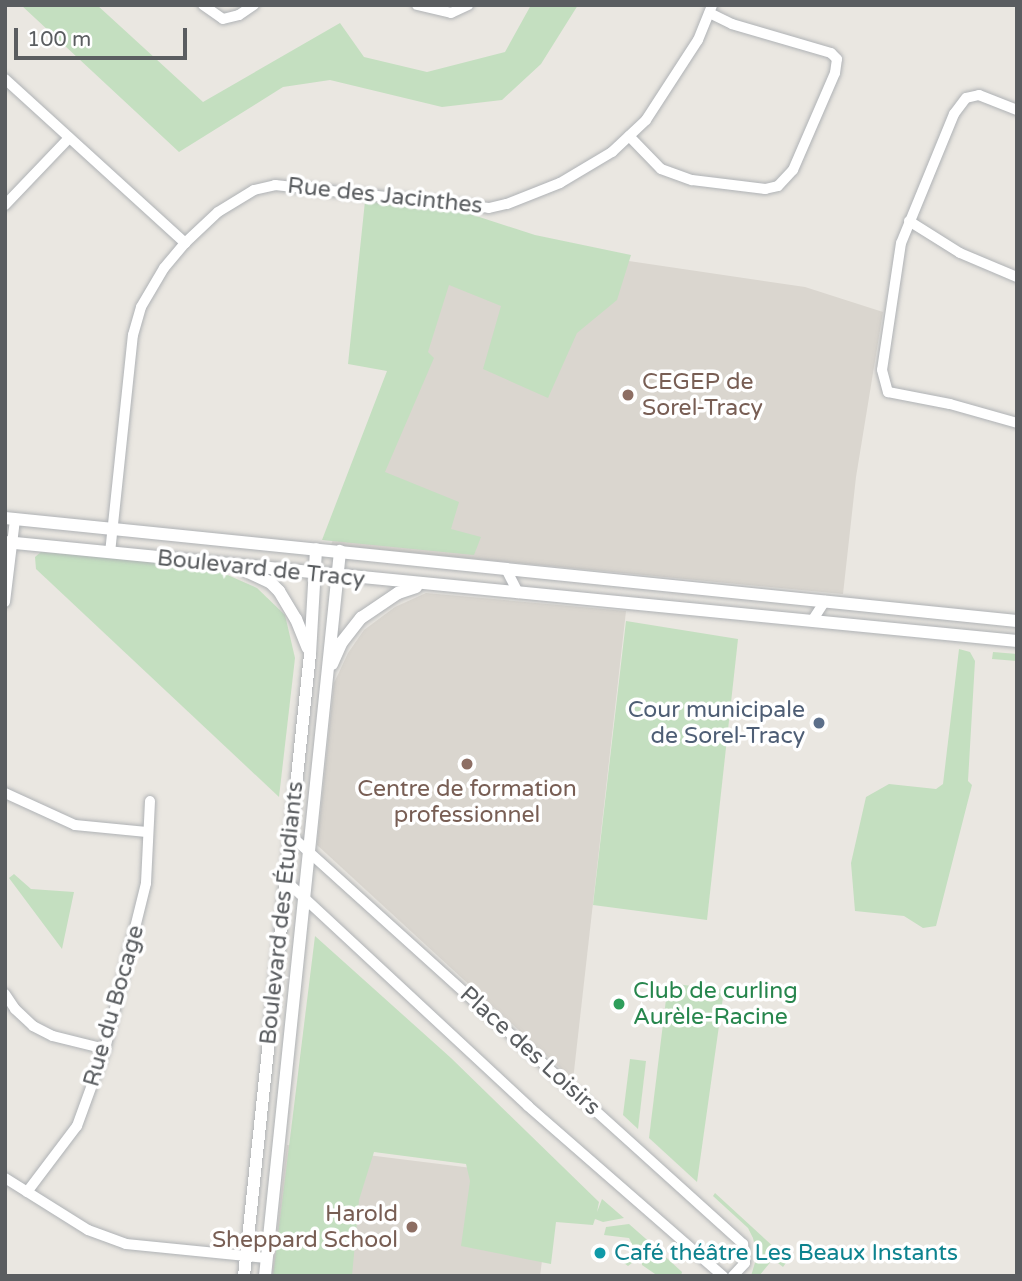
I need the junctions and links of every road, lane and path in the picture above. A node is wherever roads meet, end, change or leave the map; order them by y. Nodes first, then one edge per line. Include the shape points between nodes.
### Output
1 (202, 5) edge
2 (254, 5) edge
3 (417, 5) edge
4 (468, 5) edge
5 (711, 9) edge
6 (5, 79) edge
7 (1017, 110) edge
8 (629, 136) junction
9 (69, 138) junction
10 (5, 205) edge
11 (909, 220) junction
12 (185, 243) junction
13 (1017, 277) edge
14 (1017, 423) edge
15 (10, 518) edge
16 (112, 527) junction
17 (9, 542) edge
18 (316, 549) junction
19 (340, 551) junction
20 (110, 553) junction
21 (229, 566) junction
22 (506, 569) junction
23 (313, 574) junction
24 (338, 576) junction
25 (423, 584) junction
26 (518, 593) junction
27 (825, 601) junction
28 (5, 602) edge
29 (956, 616) junction
30 (812, 621) junction
31 (1017, 621) edge
32 (955, 636) junction
33 (1017, 641) edge
34 (310, 654) junction
35 (327, 678) junction
36 (5, 793) edge
37 (150, 801) dead end
38 (147, 832) junction
39 (289, 834) junction
40 (309, 850) junction
41 (285, 880) junction
42 (303, 897) junction
43 (5, 994) edge
44 (105, 1049) junction
45 (5, 1178) edge
46 (27, 1192) junction
47 (246, 1256) junction
48 (267, 1258) junction
49 (244, 1276) edge
50 (265, 1276) edge
51 (723, 1276) edge
52 (733, 1276) edge

1 - 2 street via 223,19
3 - 4 street via 450,13
5 - 8 street, Rue des Jacinthes via 665,94
5 - 8 street via 732,24 831,53 837,59 835,74 793,170 778,186 765,190 692,180 661,169
6 - 9 street
7 - 11 street via 979,95 967,98 954,114
8 - 12 street, Rue des Jacinthes via 587,168 507,204 489,208 275,185 237,198
9 - 10 street
9 - 12 street
11 - 13 street via 960,253
11 - 14 street via 898,255 883,358 884,385 888,392
12 - 16 street, Rue des Jacinthes via 145,299 133,335
15 - 16 street, Boulevard de Tracy
15 - 17 street
16 - 18 street, Boulevard de Tracy
16 - 20 street, Rue des Jacinthes
17 - 20 street, Boulevard de Tracy
17 - 28 street
18 - 19 street, Boulevard de Tracy
18 - 23 street, Boulevard des Étudiants
19 - 22 street, Boulevard de Tracy
19 - 24 street, Boulevard des Étudiants
20 - 21 street, Boulevard de Tracy
21 - 23 street, Boulevard de Tracy
21 - 34 street via 253,573 279,591
22 - 26 street
22 - 27 street, Boulevard de Tracy
23 - 24 street, Boulevard de Tracy
23 - 34 street, Boulevard des Étudiants
24 - 25 street, Boulevard de Tracy
24 - 35 street, Boulevard des Étudiants
25 - 26 street, Boulevard de Tracy
25 - 35 street via 398,593 361,618 342,642
26 - 30 street, Boulevard de Tracy
27 - 29 street, Boulevard de Tracy
27 - 30 street
29 - 31 street, Boulevard de Tracy
29 - 32 street
30 - 32 street, Boulevard de Tracy
32 - 33 street, Boulevard de Tracy
34 - 39 street, Boulevard des Étudiants
35 - 40 street, Boulevard des Étudiants
36 - 38 street via 75,825
37 - 38 street, Rue du Bocage
38 - 44 street, Rue du Bocage via 146,883
39 - 40 street, Place des Loisirs
39 - 41 street, Boulevard des Étudiants
40 - 42 street, Boulevard des Étudiants
40 - 52 street, Place des Loisirs via 743,1244 745,1263
41 - 42 street, Place des Loisirs
41 - 47 street, Boulevard des Étudiants
42 - 48 street, Boulevard des Étudiants
42 - 51 street, Place des Loisirs via 528,1106
43 - 44 street via 33,1026
44 - 46 street, Rue du Bocage via 77,1126
45 - 46 street
46 - 47 street via 88,1230 126,1244
47 - 48 street
47 - 49 street, Boulevard des Étudiants
48 - 50 street, Boulevard des Étudiants

